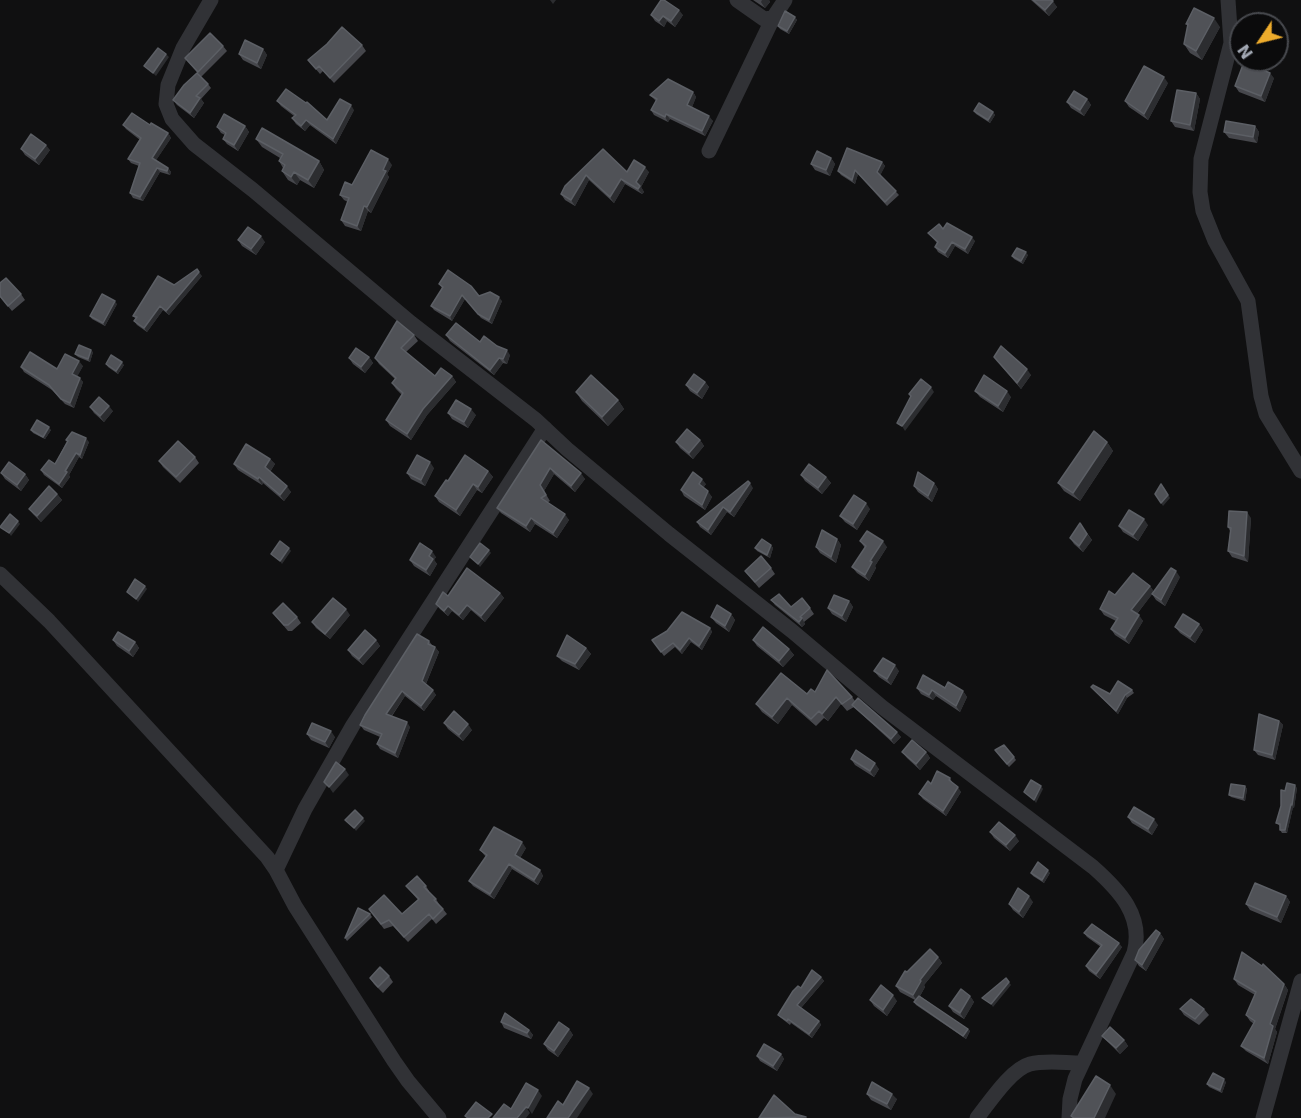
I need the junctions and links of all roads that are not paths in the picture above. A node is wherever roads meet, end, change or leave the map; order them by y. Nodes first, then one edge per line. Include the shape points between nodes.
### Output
1 (211, 0) edge
2 (737, 0) edge
3 (785, 0) edge
4 (1228, 0) edge
5 (773, 18) junction
6 (709, 150) dead end
7 (546, 429) junction
8 (1301, 471) edge
9 (0, 574) edge
10 (276, 870) junction
11 (1301, 981) edge
12 (1082, 1063) junction
13 (439, 1118) edge
14 (976, 1118) edge
15 (1069, 1118) edge
16 (1263, 1118) edge

1 - 7 street via 183,48 168,85 166,104 172,119 194,144
2 - 5 street via 764,19
3 - 5 street
4 - 8 street via 1231,43 1201,159 1200,192 1215,241 1248,301 1266,414
5 - 6 street
7 - 10 street via 353,725
7 - 12 street via 882,707 1112,884 1132,914 1137,940
9 - 10 street via 50,621
10 - 13 street via 394,1061
11 - 16 street
12 - 14 street via 1027,1065
12 - 15 street via 1070,1099

